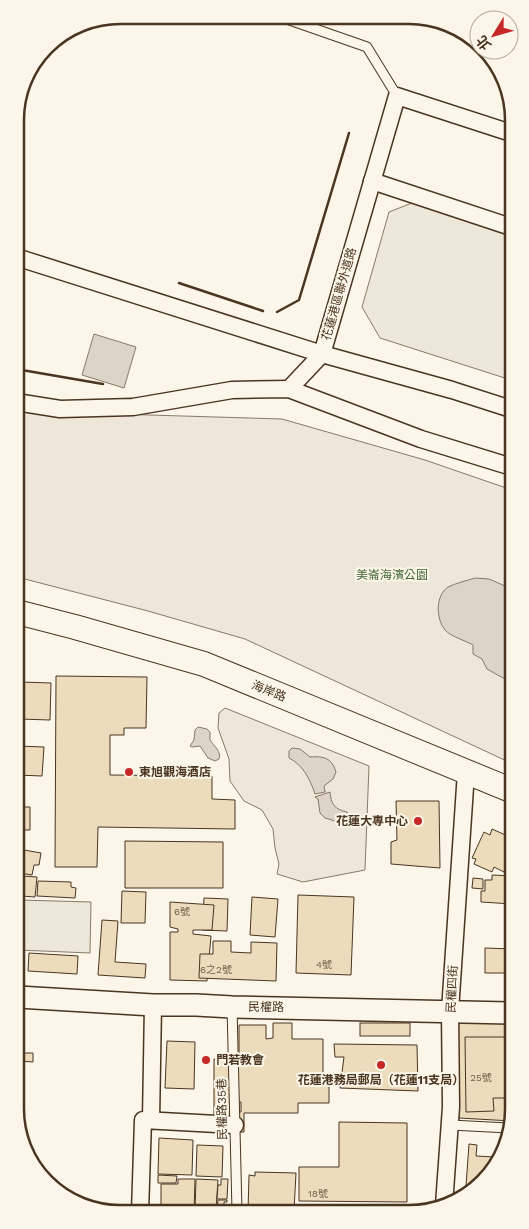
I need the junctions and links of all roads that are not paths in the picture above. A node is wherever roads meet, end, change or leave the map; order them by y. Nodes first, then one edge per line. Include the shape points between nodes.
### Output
1 (300, 24) edge
2 (397, 96) junction
3 (505, 131) edge
4 (372, 182) junction
5 (505, 225) edge
6 (24, 260) edge
7 (322, 354) junction
8 (290, 389) junction
9 (24, 403) edge
10 (505, 407) edge
11 (505, 465) edge
12 (24, 614) edge
13 (466, 772) junction
14 (505, 788) edge
15 (24, 997) edge
16 (153, 1005) junction
17 (232, 1007) junction
18 (450, 1011) junction
19 (505, 1013) edge
20 (151, 1120) junction
21 (235, 1125) junction
22 (450, 1125) junction
23 (503, 1128) edge
24 (445, 1198) edge
25 (140, 1205) edge
26 (237, 1205) edge

1 - 2 lane via 367,48
2 - 3 street
2 - 4 street, 花蓮港區聯外道路
4 - 5 street
4 - 7 street, 花蓮港區聯外道路
6 - 7 street
7 - 8 street, 花蓮港區聯外道路
7 - 10 street
8 - 9 street via 232,390 133,407 60,410
8 - 11 street via 421,439
12 - 13 main road, 海岸路 via 204,664
13 - 14 main road, 海岸路
13 - 18 street, 民權四街
15 - 16 street, 民權路
16 - 17 street, 民權路
16 - 20 street
17 - 18 street, 民權路
17 - 21 lane, 民權路35巷
18 - 19 street, 民權路
18 - 22 street, 民權四街
20 - 21 street
20 - 25 street via 143,1120
21 - 26 lane, 民權路35巷
22 - 23 lane
22 - 24 street, 民權四街

